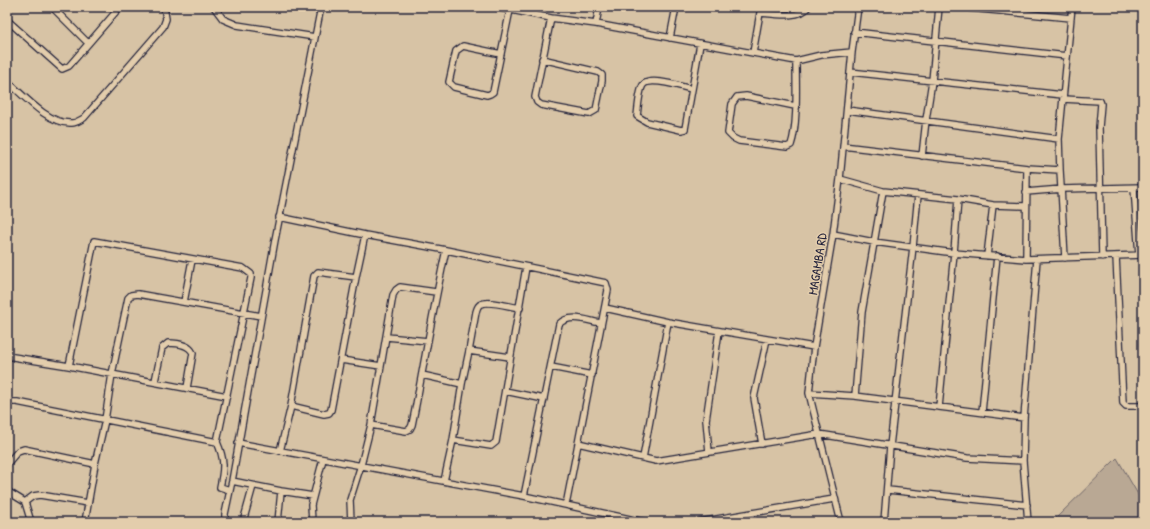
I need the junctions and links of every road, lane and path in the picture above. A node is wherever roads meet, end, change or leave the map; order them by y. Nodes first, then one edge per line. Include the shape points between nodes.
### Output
1 (52, 7) edge
2 (164, 7) edge
3 (214, 7) edge
4 (321, 7) edge
5 (496, 7) edge
6 (599, 7) edge
7 (676, 7) edge
8 (808, 7) edge
9 (858, 7) edge
10 (939, 7) edge
11 (958, 7) edge
12 (1072, 7) edge
13 (117, 8) edge
14 (510, 10) junction
15 (760, 10) edge
16 (551, 18) junction
17 (1071, 18) junction
18 (7, 20) edge
19 (596, 24) junction
20 (854, 32) junction
21 (315, 38) junction
22 (670, 38) junction
23 (935, 42) junction
24 (88, 43) junction
25 (700, 44) junction
26 (852, 52) junction
27 (753, 53) junction
28 (501, 54) junction
29 (1067, 56) junction
30 (542, 59) junction
31 (796, 62) junction
32 (850, 72) junction
33 (7, 81) edge
34 (932, 81) junction
35 (692, 89) junction
36 (1063, 97) junction
37 (796, 106) junction
38 (847, 110) junction
39 (926, 120) junction
40 (1059, 139) junction
41 (843, 146) junction
42 (922, 156) junction
43 (1027, 168) junction
44 (1060, 170) junction
45 (840, 179) junction
46 (1143, 187) edge
47 (1134, 188) junction
48 (1062, 189) junction
49 (1101, 189) junction
50 (882, 191) junction
51 (1026, 192) junction
52 (918, 195) junction
53 (958, 199) junction
54 (994, 205) junction
55 (1026, 206) junction
56 (280, 217) junction
57 (833, 234) junction
58 (365, 235) junction
59 (874, 242) junction
60 (913, 247) junction
61 (446, 250) junction
62 (954, 253) junction
63 (1141, 255) edge
64 (987, 256) junction
65 (997, 256) junction
66 (1116, 256) junction
67 (1102, 257) junction
68 (1065, 258) junction
69 (1026, 259) junction
70 (1037, 259) junction
71 (192, 260) junction
72 (526, 267) junction
73 (356, 277) junction
74 (436, 292) junction
75 (184, 302) junction
76 (520, 308) junction
77 (605, 308) junction
78 (244, 313) junction
79 (261, 316) junction
80 (668, 322) junction
81 (601, 323) junction
82 (719, 331) junction
83 (387, 338) junction
84 (767, 339) junction
85 (428, 341) junction
86 (814, 347) junction
87 (469, 351) junction
88 (7, 356) edge
89 (510, 357) junction
90 (341, 360) junction
91 (69, 366) junction
92 (381, 366) junction
93 (551, 367) junction
94 (112, 374) junction
95 (422, 375) junction
96 (592, 375) junction
97 (154, 381) junction
98 (462, 384) junction
99 (187, 388) junction
100 (505, 391) junction
101 (809, 393) junction
102 (227, 396) junction
103 (855, 396) junction
104 (544, 399) junction
105 (7, 402) edge
106 (895, 402) junction
107 (291, 406) junction
108 (1143, 406) edge
109 (939, 407) junction
110 (982, 412) junction
111 (1024, 418) junction
112 (105, 420) junction
113 (371, 425) junction
114 (819, 434) junction
115 (453, 440) junction
116 (217, 442) junction
117 (238, 443) junction
118 (578, 443) junction
119 (762, 444) junction
120 (890, 446) junction
121 (280, 451) junction
122 (709, 452) junction
123 (643, 458) junction
124 (323, 459) junction
125 (1023, 461) junction
126 (7, 464) edge
127 (95, 464) junction
128 (361, 465) junction
129 (232, 481) junction
130 (444, 481) junction
131 (253, 486) junction
132 (230, 490) junction
133 (888, 490) junction
134 (7, 491) edge
135 (281, 491) junction
136 (313, 496) junction
137 (524, 496) junction
138 (834, 499) junction
139 (25, 502) junction
140 (88, 502) junction
141 (565, 504) junction
142 (1027, 505) junction
143 (31, 522) edge
144 (85, 522) edge
145 (225, 522) edge
146 (243, 522) edge
147 (278, 522) edge
148 (312, 522) edge
149 (351, 522) edge
150 (644, 522) edge
151 (699, 522) edge
152 (840, 522) edge
153 (884, 522) edge
154 (1028, 522) edge

1 - 24 street
2 - 33 street via 166,19 163,27 84,118 74,123 56,120 40,110
3 - 21 street via 223,19 237,26
4 - 21 street
5 - 14 street
6 - 19 street
7 - 22 street
8 - 15 street via 800,14
9 - 20 street, MAGAMBA RD
10 - 23 street
11 - 17 street
12 - 17 street
13 - 24 street
14 - 16 street
14 - 28 street
15 - 27 street
16 - 19 street
16 - 30 street
17 - 29 street
18 - 24 street via 62,69 70,66
19 - 22 street
20 - 23 street
20 - 26 street, MAGAMBA RD
21 - 56 street
22 - 25 street
23 - 29 street
23 - 34 street
25 - 27 street
25 - 35 street
26 - 31 street via 821,55
26 - 32 street, MAGAMBA RD
27 - 31 street
28 - 28 street via 493,92 490,94 454,87 449,82 458,48 463,46
29 - 36 street
30 - 30 street via 535,97 537,102 541,105 589,114 596,110 602,75
31 - 37 street
32 - 34 street
32 - 38 street, MAGAMBA RD
34 - 36 street
34 - 39 street
35 - 35 street via 685,129 647,122 637,116 642,86 647,82 654,81
36 - 40 street
36 - 49 street via 1100,101
37 - 37 street via 790,145 738,141 728,133 732,104 737,97 746,96
38 - 39 street
38 - 41 street, MAGAMBA RD
39 - 40 street
39 - 42 street
40 - 44 street
41 - 42 street
41 - 45 street, MAGAMBA RD
42 - 43 street
43 - 44 street
43 - 51 street
44 - 48 street
45 - 50 street
45 - 57 street, MAGAMBA RD
46 - 47 street
47 - 49 street
47 - 63 street
48 - 49 street
48 - 51 street
48 - 68 street
49 - 67 street
50 - 52 street
50 - 59 street
51 - 55 street
52 - 53 street
52 - 60 street
53 - 54 street
53 - 62 street
54 - 55 street
54 - 64 street
55 - 69 street
56 - 58 street
56 - 79 street
57 - 59 street
57 - 86 street, MAGAMBA RD
58 - 61 street
58 - 73 street
59 - 60 street
59 - 103 street via 862,312
60 - 62 street
60 - 106 street
61 - 72 street
61 - 74 street
62 - 64 street
62 - 109 street
63 - 66 street
64 - 65 street
65 - 69 street
65 - 110 street
66 - 67 street
66 - 108 street via 1123,403 1126,406
67 - 68 street
68 - 70 street
69 - 70 street
70 - 111 street
71 - 75 street
71 - 78 street via 243,268 249,272 251,278
71 - 91 street via 94,241
72 - 76 street
72 - 77 street via 606,283 608,290
73 - 90 street
73 - 107 street via 318,272 314,276
74 - 83 street via 400,287 396,290 393,295
74 - 85 street
75 - 78 street
75 - 94 street via 131,295 126,302
76 - 87 street via 487,302 478,306
76 - 89 street
77 - 80 street
77 - 81 street
78 - 79 street
78 - 102 street
79 - 117 street
80 - 82 street
80 - 123 street
81 - 93 street via 571,318 563,320 559,324
81 - 96 street
82 - 84 street
82 - 122 street via 706,420
83 - 85 street
83 - 92 street
84 - 86 street
84 - 119 street via 754,398
85 - 95 street
86 - 101 street, MAGAMBA RD
87 - 89 street
87 - 98 street
88 - 91 street
89 - 100 street
90 - 92 street
90 - 107 street via 329,413
91 - 94 street
92 - 113 street
93 - 96 street
93 - 104 street
94 - 97 street
94 - 112 street
95 - 98 street
95 - 113 street via 410,429 406,431
96 - 118 street
97 - 99 street
97 - 99 street via 162,348 168,343 185,345 193,353
98 - 115 street
99 - 102 street
100 - 104 street
100 - 115 street via 496,442 491,446
101 - 103 street
101 - 114 street, MAGAMBA RD
102 - 116 street
103 - 106 street
104 - 137 street
105 - 112 street
106 - 109 street
106 - 120 street
107 - 121 street
109 - 110 street
110 - 111 street
111 - 125 street
112 - 116 street
112 - 127 street
113 - 128 street
114 - 119 street
114 - 120 street
114 - 138 street, MAGAMBA RD
115 - 130 street
116 - 132 street via 224,468 220,487
117 - 121 street
117 - 129 street
118 - 123 street
118 - 141 street
119 - 122 street
120 - 125 street via 967,458
120 - 133 street
121 - 124 street
122 - 123 street via 656,461
124 - 128 street
124 - 136 street
125 - 142 street
126 - 127 street via 18,451 24,449
127 - 140 street
128 - 130 street
128 - 149 street via 350,500
129 - 131 street
129 - 132 street
130 - 137 street
131 - 135 street
131 - 146 street
132 - 145 street
133 - 142 street
133 - 153 street
134 - 139 street
135 - 136 street
135 - 147 street
136 - 148 street
137 - 141 street
138 - 151 street
138 - 152 street, MAGAMBA RD
139 - 140 street via 33,496 40,495
139 - 143 street
140 - 144 street
141 - 150 street
142 - 154 street

